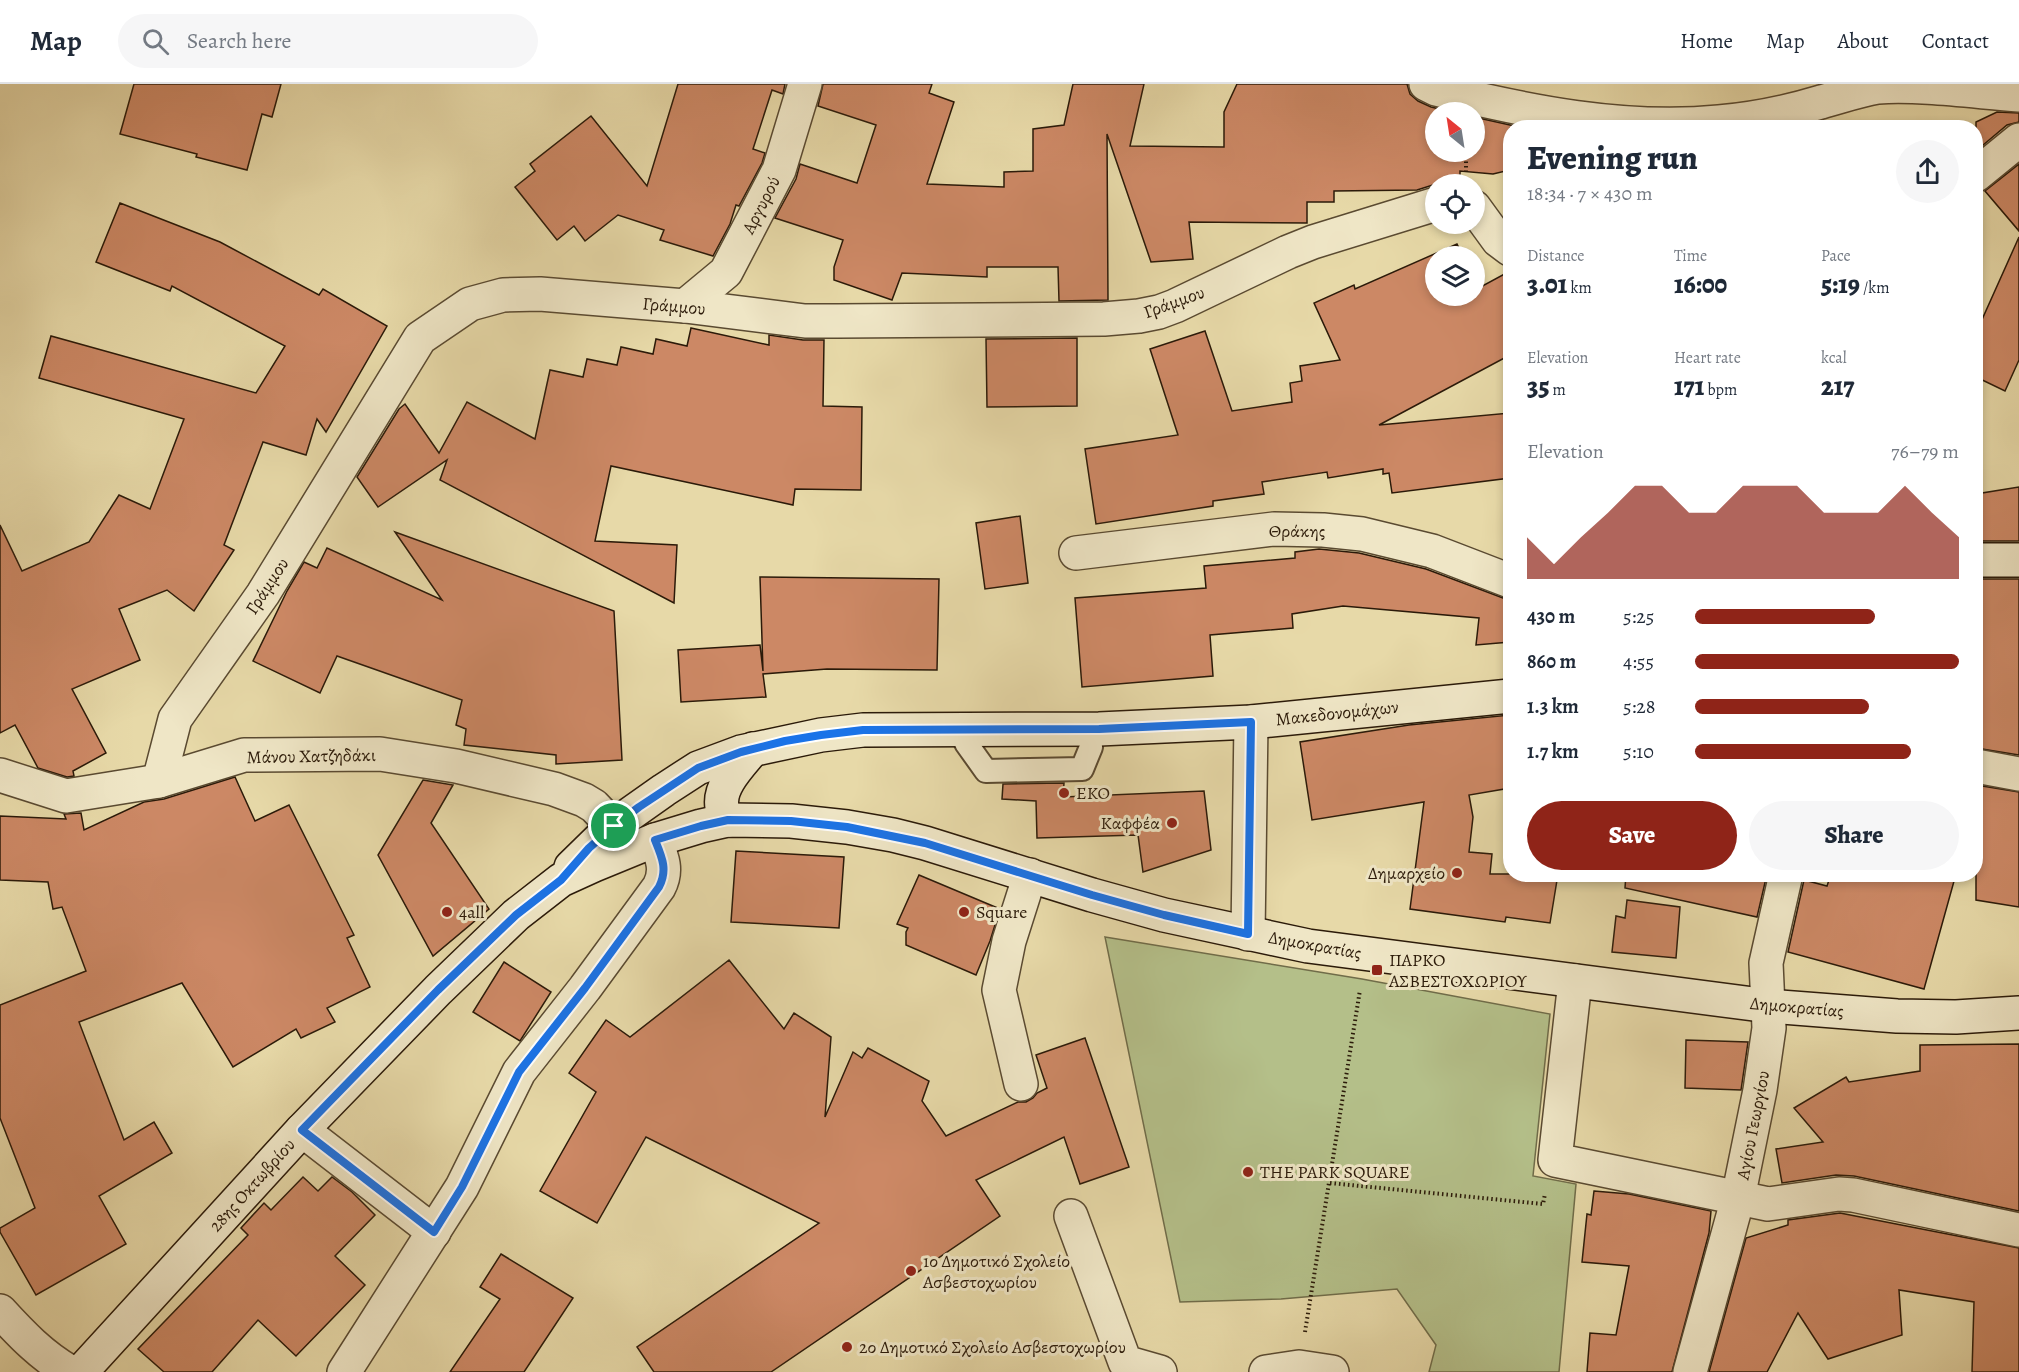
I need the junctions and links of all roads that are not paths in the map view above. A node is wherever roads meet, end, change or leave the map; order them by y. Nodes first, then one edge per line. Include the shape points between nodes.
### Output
1 (805, 84) edge
2 (1426, 84) edge
3 (2019, 95) edge
4 (1600, 120) edge
5 (1729, 120) edge
6 (2019, 140) edge
7 (1983, 169) edge
8 (1425, 207) edge
9 (1485, 222) edge
10 (1503, 244) edge
11 (685, 306) junction
12 (1076, 553) dead end
13 (1983, 560) edge
14 (2019, 560) edge
15 (1503, 578) edge
16 (1503, 697) edge
17 (1251, 722) junction
18 (966, 743) dead end
19 (1091, 747) dead end
20 (753, 749) junction
21 (1983, 767) edge
22 (2019, 774) edge
23 (0, 775) edge
24 (159, 781) junction
25 (728, 820) junction
26 (614, 826) junction
27 (655, 840) junction
28 (1030, 875) junction
29 (561, 880) junction
30 (1784, 882) edge
31 (1248, 934) junction
32 (1575, 981) junction
33 (1769, 1006) junction
34 (2019, 1013) edge
35 (1021, 1084) dead end
36 (302, 1130) junction
37 (1738, 1198) junction
38 (1071, 1216) dead end
39 (2019, 1230) edge
40 (434, 1232) junction
41 (0, 1311) edge
42 (70, 1372) edge
43 (81, 1372) edge
44 (344, 1372) edge
45 (1160, 1372) edge
46 (1266, 1372) edge
47 (1332, 1372) edge
48 (1690, 1372) edge

1 - 11 street, Αργυρού via 779,170 726,272
2 - 4 street via 1514,106
3 - 5 street via 1898,85
6 - 7 street
8 - 11 street, Γράμμου via 1313,242 1175,306 1139,316 1047,321 816,321
9 - 10 street
11 - 24 street, Γράμμου via 540,294 503,295 470,304 420,338 263,594 175,719
12 - 15 street, Θράκης via 1274,529 1323,530 1362,534 1432,551
13 - 14 street
16 - 17 street, Μακεδονομάχων
17 - 20 street, Μακεδονομάχων via 1099,729 863,730
17 - 31 street
18 - 19 lane via 986,771 1082,769
20 - 25 street via 723,794 722,809
20 - 26 street, Μακεδονομάχων via 698,768
21 - 22 street
23 - 24 street, Μάνου Χατζηδάκι via 66,796
24 - 26 street, Μάνου Χατζηδάκι via 244,755 381,754 456,766 554,789 594,806
25 - 27 street, Δημοκρατίας
25 - 28 street, Δημοκρατίας via 791,821 872,831
26 - 29 street, Μακεδονομάχων
27 - 29 street, Δημοκρατίας
27 - 40 street via 664,864 659,887 519,1072 462,1187
28 - 31 street, Δημοκρατίας via 1164,915
28 - 35 street via 999,990
29 - 36 street, 28ης Οκτωβρίου via 476,952
30 - 33 street, Αγίου Γεωργίου via 1766,963
31 - 32 street, Δημοκρατίας via 1308,946
32 - 33 street, Δημοκρατίας
32 - 37 street via 1555,1160
33 - 34 street, Δημοκρατίας via 1898,1016
33 - 37 street, Αγίου Γεωργίου via 1765,1062
36 - 40 street
36 - 43 street, 28ης Οκτωβρίου
37 - 39 street via 1768,1204 1853,1195
37 - 48 street, Αγίου Γεωργίου
38 - 45 street via 1125,1362
40 - 44 street
41 - 42 street via 27,1340
46 - 47 street via 1299,1367

